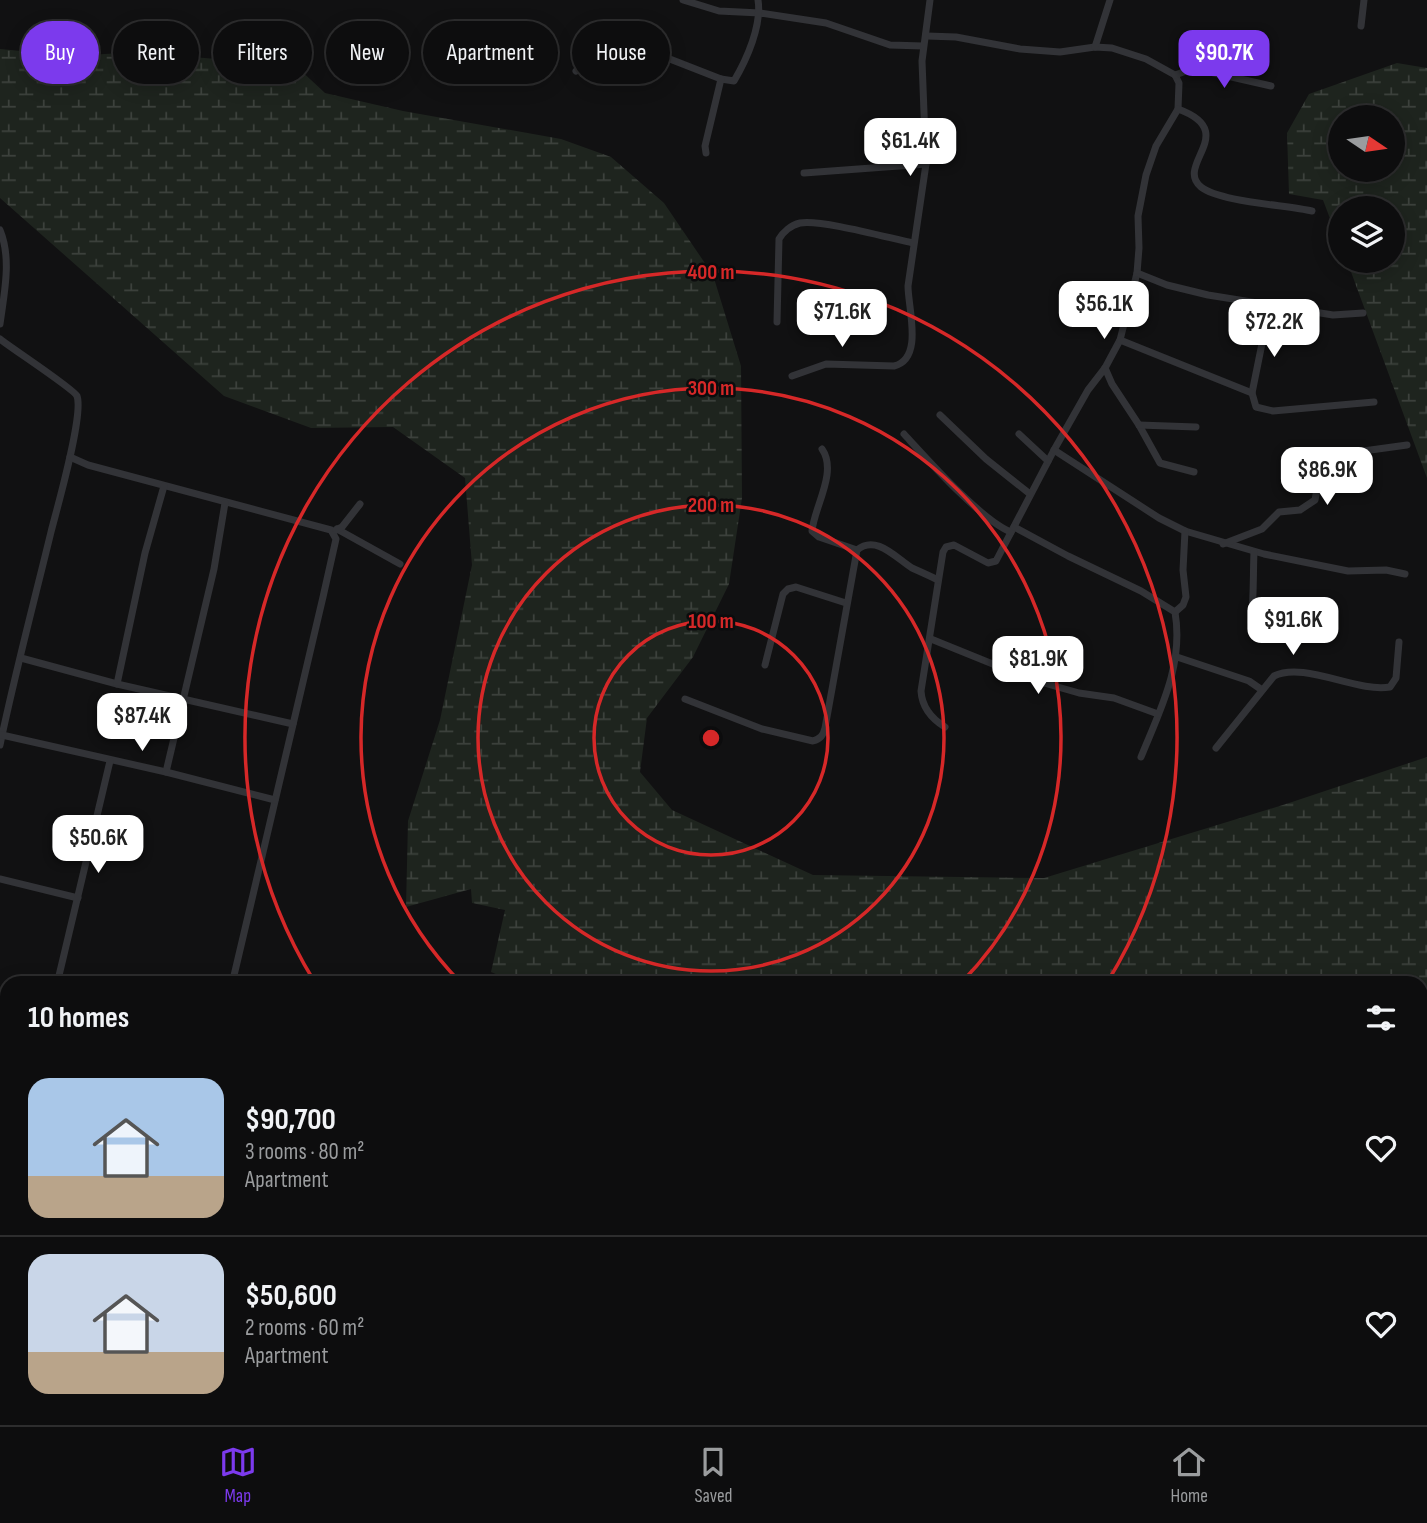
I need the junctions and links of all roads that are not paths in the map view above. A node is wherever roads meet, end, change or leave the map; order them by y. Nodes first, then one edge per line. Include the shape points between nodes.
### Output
1 (683, 0) edge
2 (758, 0) edge
3 (930, 0) edge
4 (1110, 0) edge
5 (1364, 0) edge
6 (760, 13) junction
7 (1361, 26) dead end
8 (926, 36) junction
9 (923, 46) junction
10 (1095, 47) junction
11 (670, 58) edge
12 (1175, 75) junction
13 (721, 79) junction
14 (1271, 86) dead end
15 (1178, 108) junction
16 (706, 153) dead end
17 (926, 164) junction
18 (804, 173) dead end
19 (1312, 211) dead end
20 (0, 230) edge
21 (913, 243) junction
22 (1137, 273) junction
23 (1270, 304) junction
24 (1363, 313) dead end
25 (777, 321) dead end
26 (0, 324) edge
27 (0, 340) edge
28 (1120, 340) junction
29 (1105, 368) junction
30 (792, 376) dead end
31 (1252, 393) junction
32 (1374, 402) dead end
33 (940, 415) dead end
34 (1139, 425) junction
35 (1196, 427) dead end
36 (1019, 433) dead end
37 (904, 434) dead end
38 (1407, 445) dead end
39 (822, 449) dead end
40 (1054, 450) junction
41 (70, 457) junction
42 (1048, 461) junction
43 (1194, 471) dead end
44 (164, 486) junction
45 (1030, 494) junction
46 (225, 503) junction
47 (360, 505) dead end
48 (1013, 530) junction
49 (335, 531) junction
50 (1185, 531) junction
51 (1223, 544) junction
52 (857, 550) junction
53 (1254, 552) junction
54 (400, 564) dead end
55 (1405, 574) dead end
56 (938, 580) junction
57 (846, 603) junction
58 (1175, 612) junction
59 (1251, 622) dead end
60 (931, 639) junction
61 (1399, 642) dead end
62 (1177, 657) junction
63 (21, 658) junction
64 (765, 665) dead end
65 (117, 684) junction
66 (1262, 691) junction
67 (182, 699) junction
68 (685, 699) dead end
69 (1158, 715) junction
70 (293, 724) junction
71 (945, 727) dead end
72 (2, 735) junction
73 (0, 745) edge
74 (1216, 748) dead end
75 (1141, 757) dead end
76 (110, 761) junction
77 (166, 772) junction
78 (275, 800) junction
79 (0, 879) edge
80 (78, 898) junction
81 (59, 976) edge
82 (234, 976) edge

1 - 6 street via 719,11
2 - 6 street
3 - 8 street
4 - 10 street
5 - 7 street
6 - 9 street via 826,23 890,45
6 - 13 street via 736,78 730,82
8 - 9 street
8 - 10 street via 1060,52
9 - 17 street
10 - 12 street via 1132,54
11 - 13 street
12 - 14 street via 1192,69
12 - 15 street
13 - 16 street
15 - 19 street via 1205,124 1195,170 1200,186 1241,199
15 - 22 street via 1146,175 1138,216
17 - 18 street
17 - 21 street
20 - 26 street via 6,275
21 - 25 street via 817,224 792,226 779,239
21 - 30 street via 908,303 913,325 910,350 902,364 826,364
22 - 23 street via 1187,291
22 - 28 street
23 - 24 street via 1333,315
23 - 31 street
27 - 41 street via 73,389 78,397
28 - 29 street
28 - 31 street
29 - 34 street
29 - 40 street
31 - 32 street via 1256,407 1273,411
33 - 45 street
34 - 35 street
34 - 43 street via 1160,463
36 - 42 street
37 - 48 street via 964,496 998,525
38 - 51 street via 1327,456 1315,500 1300,510 1279,512 1262,529
39 - 52 street via 826,475 812,531
40 - 42 street
40 - 50 street
41 - 44 street
41 - 63 street
42 - 45 street
44 - 46 street
44 - 65 street
45 - 48 street
46 - 49 street
46 - 67 street
47 - 49 street
48 - 56 street via 992,563 954,545 946,547
48 - 58 street
49 - 54 street
49 - 70 street
50 - 51 street
50 - 58 street via 1186,597
51 - 53 street
52 - 56 street via 864,545 883,548
52 - 57 street
53 - 55 street via 1348,571
53 - 59 street
56 - 60 street
57 - 64 street via 796,587 788,589
57 - 68 street via 825,728 818,740 762,729
58 - 62 street
60 - 69 street via 1030,679 1114,698
60 - 71 street via 922,700
61 - 66 street via 1390,687 1289,671 1274,676
62 - 66 street via 1249,681
62 - 69 street
63 - 65 street
63 - 72 street
65 - 67 street
66 - 74 street
67 - 70 street
67 - 77 street
69 - 75 street
70 - 78 street
72 - 73 street
72 - 76 street
76 - 77 street
76 - 80 street
77 - 78 street
78 - 82 street
79 - 80 street
80 - 81 street

